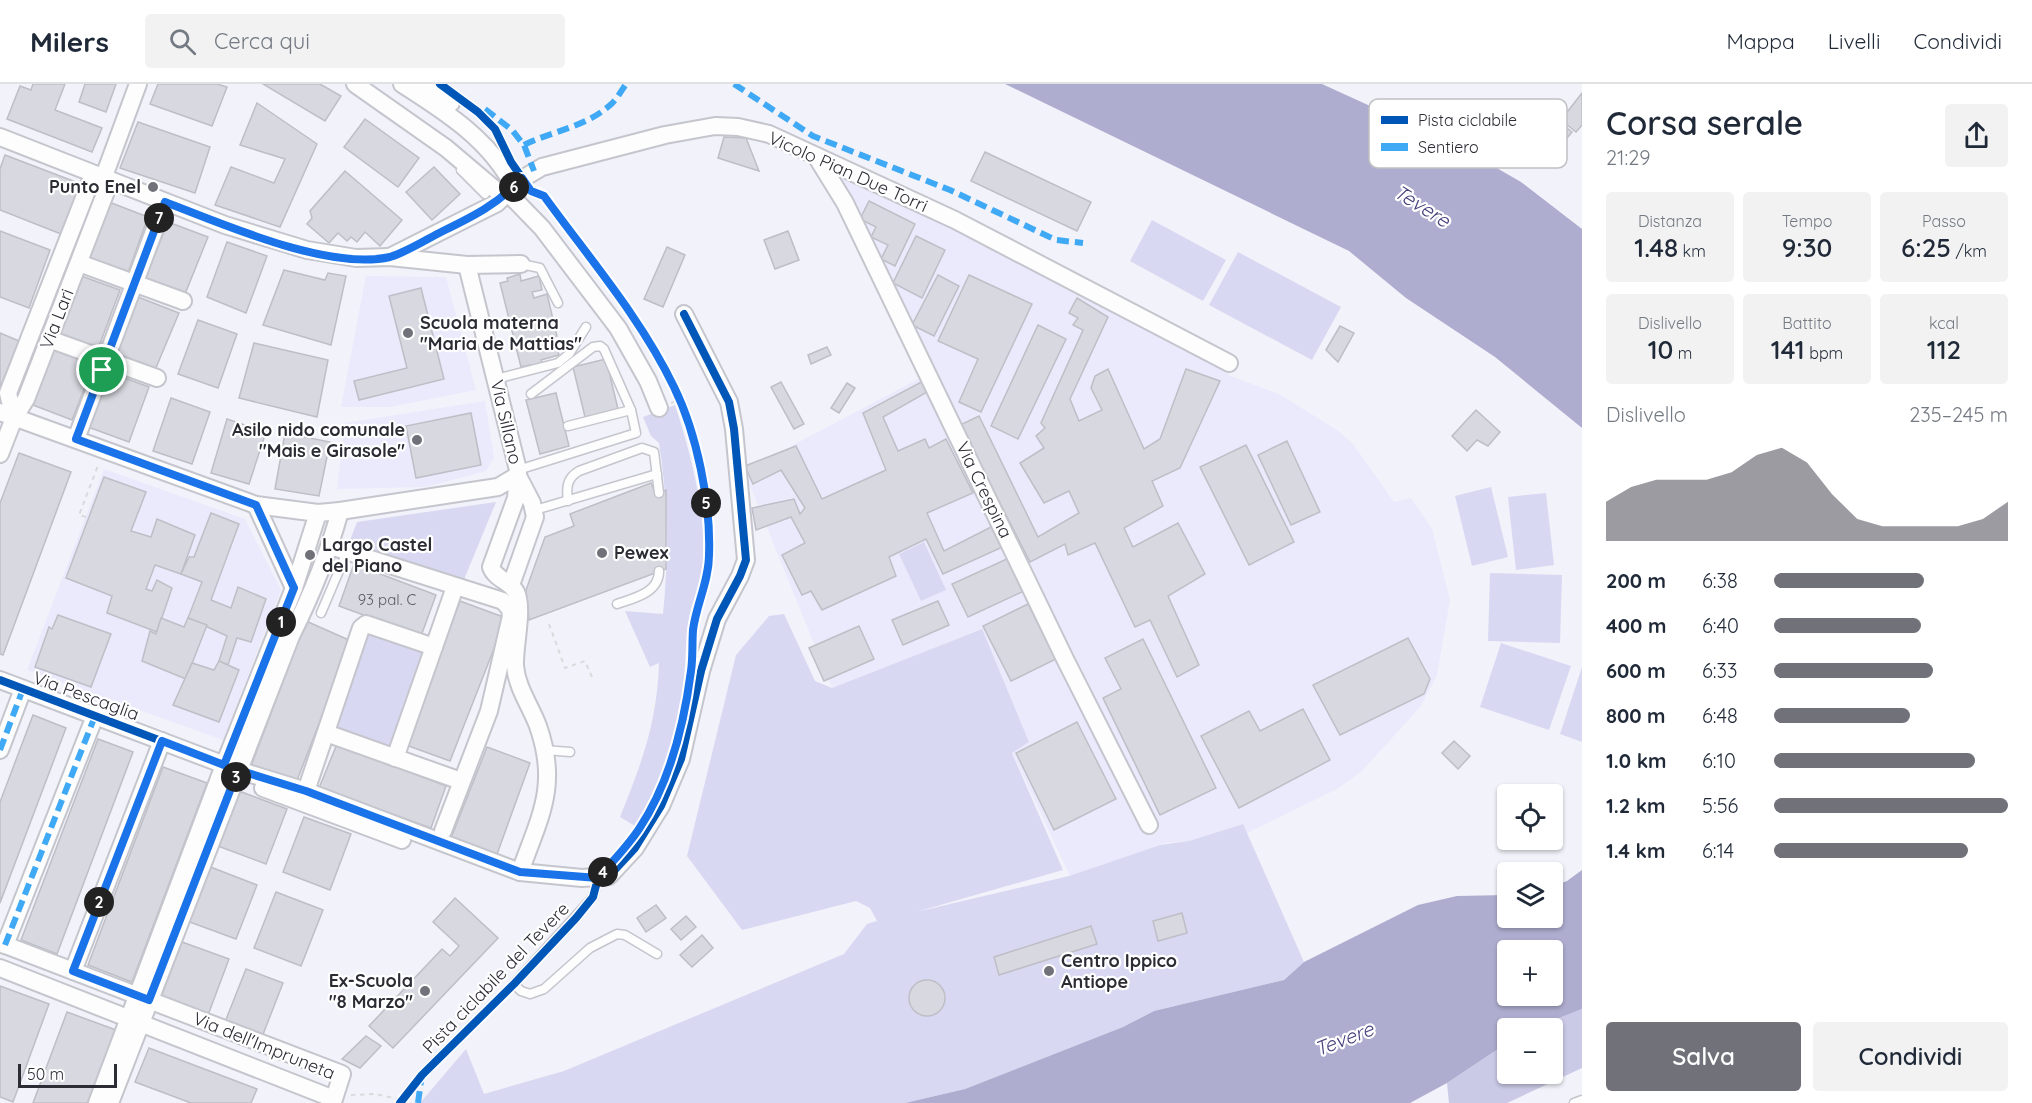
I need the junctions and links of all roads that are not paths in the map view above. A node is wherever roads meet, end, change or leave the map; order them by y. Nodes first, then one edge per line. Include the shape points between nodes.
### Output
1 (138, 84) edge
2 (355, 84) edge
3 (402, 84) edge
4 (424, 84) edge
5 (417, 128) junction
6 (0, 138) edge
7 (816, 156) junction
8 (503, 165) junction
9 (102, 178) junction
10 (508, 193) junction
11 (485, 194) dead end
12 (165, 202) junction
13 (390, 257) junction
14 (79, 263) junction
15 (521, 264) joint
16 (467, 265) junction
17 (134, 284) junction
18 (183, 301) dead end
19 (558, 303) dead end
20 (684, 314) dead end
21 (586, 327) dead end
22 (50, 339) junction
23 (106, 359) junction
24 (1229, 363) dead end
25 (157, 378) dead end
26 (496, 379) junction
27 (531, 394) dead end
28 (659, 408) dead end
29 (631, 410) junction
30 (7, 415) edge
31 (568, 426) dead end
32 (76, 439) junction
33 (0, 454) edge
34 (518, 472) junction
35 (657, 474) junction
36 (659, 493) dead end
37 (568, 501) junction
38 (256, 505) junction
39 (535, 510) junction
40 (340, 511) junction
41 (318, 513) junction
42 (330, 546) junction
43 (346, 552) junction
44 (660, 571) dead end
45 (511, 585) junction
46 (455, 586) junction
47 (294, 588) junction
48 (617, 604) dead end
49 (321, 613) dead end
50 (434, 647) junction
51 (0, 680) edge
52 (23, 689) junction
53 (95, 716) junction
54 (326, 733) junction
55 (162, 741) junction
56 (0, 750) edge
57 (545, 750) junction
58 (570, 752) dead end
59 (395, 758) junction
60 (231, 768) junction
61 (462, 781) junction
62 (306, 791) junction
63 (1149, 825) dead end
64 (443, 831) dead end
65 (520, 872) junction
66 (598, 878) junction
67 (2, 944) edge
68 (657, 954) dead end
69 (0, 969) edge
70 (73, 971) junction
71 (143, 997) junction
72 (134, 1022) junction
73 (342, 1099) edge
74 (1582, 1100) edge
75 (97, 1103) edge
76 (110, 1103) edge
77 (1575, 1103) edge

1 - 9 street
2 - 5 street
3 - 8 street via 462,125
4 - 8 street via 488,135
5 - 10 street
5 - 11 lane
6 - 9 street
7 - 10 street, Vicolo Pian Due Torri via 769,134 715,126 542,167 522,178
7 - 24 street, Vicolo Pian Due Torri via 955,220
7 - 63 street, Via Crespina via 845,203
8 - 10 street
9 - 12 street
9 - 14 street, Via Lari
9 - 30 street via 8,393
10 - 13 street, Vicolo Pian Due Torri via 476,215
10 - 28 street via 542,228 618,328
12 - 13 street via 306,250 346,257
12 - 17 street
13 - 16 street
14 - 17 street
14 - 22 street, Via Lari
15 - 16 street
15 - 19 lane via 540,268
16 - 26 street, Via Sillano
17 - 18 street
17 - 23 street
20 - 66 street via 729,402 746,560 717,619 700,671 681,759 661,806 635,848 609,876
21 - 26 lane via 569,354 558,363
22 - 23 street
22 - 30 street, Via Lari via 26,399
23 - 25 street
23 - 32 street
26 - 34 street, Via Sillano
27 - 29 lane via 593,347 600,346
29 - 31 lane
29 - 34 lane via 636,430 633,436
30 - 32 street
30 - 33 street, Via Lari
32 - 38 street
34 - 39 street, Via Sillano
34 - 40 street via 498,487
34 - 45 street, Via Sillano via 516,498 491,567 493,573
35 - 36 lane
35 - 37 lane
35 - 37 lane via 654,453 642,448 571,476 566,489
37 - 39 lane
38 - 41 street
38 - 47 street
39 - 45 street
40 - 41 street
40 - 42 street
41 - 47 street
42 - 43 street
42 - 60 street
43 - 46 street
43 - 49 lane
44 - 48 lane via 657,584 651,589
45 - 57 street via 517,594 514,644 519,684
46 - 50 street
46 - 61 street via 502,601 511,616 495,694
47 - 60 street
50 - 54 street via 366,624 357,638
50 - 59 street
51 - 52 street, Via Pescaglia
52 - 53 street, Via Pescaglia
52 - 56 street
53 - 55 street, Via Pescaglia
53 - 67 street
54 - 59 street
54 - 62 street
55 - 60 street, Via Pescaglia
55 - 70 street
57 - 58 lane
57 - 65 street via 546,800
59 - 61 street
60 - 62 street, Via Pescaglia
60 - 65 street, Via Pescaglia via 255,785 507,879
60 - 71 street
61 - 64 street
62 - 65 street, Via Pescaglia
65 - 66 street, Via Pescaglia
66 - 68 lane, Pista ciclabile del Tevere via 593,897 514,984 530,994 544,989 590,948 617,934
67 - 70 street, Via dell'Impruneta
69 - 72 street, Via dell'Impruneta
70 - 71 street, Via dell'Impruneta
71 - 72 street
71 - 73 street, Via dell'Impruneta via 342,1074
72 - 73 street, Via dell'Impruneta
72 - 75 street
72 - 76 street
74 - 77 lane

